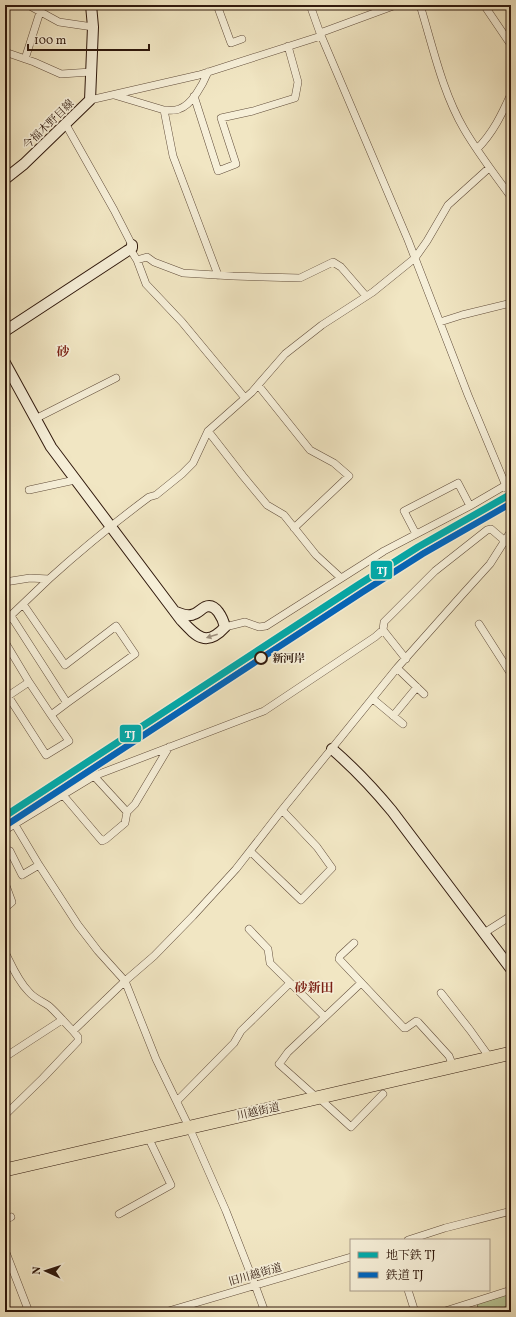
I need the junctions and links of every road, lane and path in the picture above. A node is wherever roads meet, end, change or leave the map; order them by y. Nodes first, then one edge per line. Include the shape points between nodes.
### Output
1 (28, 5) edge
2 (91, 5) edge
3 (217, 5) edge
4 (310, 5) edge
5 (396, 5) edge
6 (420, 5) edge
7 (484, 5) edge
8 (40, 12) junction
9 (93, 27) junction
10 (320, 34) junction
11 (242, 39) dead end
12 (511, 45) edge
13 (288, 46) junction
14 (5, 52) edge
15 (25, 59) junction
16 (91, 72) junction
17 (208, 72) junction
18 (113, 94) junction
19 (511, 94) edge
20 (194, 96) junction
21 (90, 100) junction
22 (164, 110) junction
23 (66, 123) junction
24 (477, 149) junction
25 (489, 168) junction
26 (5, 179) edge
27 (511, 198) edge
28 (131, 247) junction
29 (415, 258) junction
30 (137, 260) junction
31 (218, 275) junction
32 (366, 296) junction
33 (511, 303) edge
34 (440, 322) junction
35 (5, 331) edge
36 (5, 363) edge
37 (116, 378) dead end
38 (258, 385) junction
39 (245, 398) junction
40 (35, 419) junction
41 (208, 431) junction
42 (75, 480) junction
43 (508, 486) edge
44 (29, 490) dead end
45 (511, 498) edge
46 (470, 506) junction
47 (110, 527) junction
48 (294, 528) junction
49 (511, 531) edge
50 (416, 534) junction
51 (505, 541) junction
52 (341, 578) junction
53 (49, 579) junction
54 (5, 582) edge
55 (23, 604) junction
56 (176, 612) junction
57 (11, 616) junction
58 (5, 621) edge
59 (479, 624) dead end
60 (225, 627) junction
61 (383, 630) junction
62 (5, 642) edge
63 (406, 659) junction
64 (397, 668) junction
65 (511, 674) edge
66 (29, 682) junction
67 (417, 687) junction
68 (424, 694) dead end
69 (373, 699) junction
70 (67, 703) junction
71 (52, 715) junction
72 (393, 716) junction
73 (403, 724) dead end
74 (169, 748) junction
75 (332, 749) junction
76 (94, 776) junction
77 (63, 795) junction
78 (5, 808) edge
79 (282, 810) junction
80 (127, 812) junction
81 (14, 823) junction
82 (5, 830) edge
83 (250, 851) junction
84 (5, 854) edge
85 (39, 865) junction
86 (5, 883) edge
87 (5, 908) edge
88 (511, 916) edge
89 (249, 929) dead end
90 (484, 933) junction
91 (354, 942) dead end
92 (5, 952) edge
93 (511, 969) edge
94 (125, 981) junction
95 (361, 982) junction
96 (290, 983) junction
97 (441, 993) dead end
98 (325, 1017) junction
99 (62, 1020) junction
100 (73, 1031) junction
101 (511, 1053) edge
102 (5, 1057) edge
103 (490, 1058) junction
104 (453, 1066) junction
105 (383, 1094) dead end
106 (317, 1097) junction
107 (177, 1101) junction
108 (5, 1115) edge
109 (189, 1126) junction
110 (148, 1137) junction
111 (5, 1170) edge
112 (511, 1211) edge
113 (119, 1214) dead end
114 (411, 1239) edge
115 (5, 1250) edge
116 (350, 1257) edge
117 (256, 1285) junction
118 (511, 1290) edge
119 (408, 1291) edge
120 (29, 1312) edge
121 (165, 1312) edge
122 (265, 1312) edge
123 (415, 1312) edge
124 (442, 1312) edge

1 - 8 street
2 - 9 street, 今福木野目線
3 - 11 street via 231,42
4 - 10 street
5 - 10 street
6 - 24 street via 444,86 464,129
7 - 12 street
8 - 9 street via 59,22
8 - 15 street
9 - 16 street, 今福木野目線
10 - 13 street
10 - 29 street
13 - 17 street
13 - 20 street via 298,82 295,98 221,118 236,164 218,171
14 - 15 street
15 - 16 street via 61,74
16 - 21 street, 今福木野目線
17 - 18 street
17 - 20 street
18 - 21 street
18 - 22 street
19 - 24 street via 498,122
20 - 22 street via 189,104 179,110
21 - 23 street, 今福木野目線
22 - 31 street via 173,156
23 - 26 street, 今福木野目線
23 - 28 street via 114,210
24 - 25 street
25 - 27 street
25 - 29 street via 448,205
28 - 30 street
28 - 35 street
29 - 32 street
29 - 34 street
30 - 31 street via 146,257 183,272
30 - 39 street via 146,284 182,322
31 - 32 street via 300,278 332,262 340,267
32 - 38 street via 322,325 285,354
33 - 34 street
34 - 43 street
36 - 40 street
37 - 40 street
38 - 39 street
38 - 48 street via 310,450 349,476
39 - 41 street
40 - 42 street
41 - 47 street via 193,463 182,474
41 - 48 street via 267,504 284,515
42 - 44 street
42 - 47 street
43 - 45 street
43 - 46 street
46 - 50 street
46 - 50 street via 458,483 404,511
47 - 53 street
47 - 56 street
48 - 52 street via 316,555
49 - 51 street
50 - 52 street
51 - 61 street via 491,529 487,530 435,571 384,622
51 - 63 street via 490,564
52 - 60 street via 263,627 245,622
53 - 54 street via 30,578
53 - 55 street
55 - 57 street
55 - 70 street via 65,665 116,626 135,654
56 - 60 street via 194,615 209,606 218,611
60 -> 56 street via 218,634 208,639 203,638 194,633
57 - 58 street
57 - 70 street
59 - 65 street
61 - 63 street
61 - 74 street via 264,711
62 - 66 street
63 - 64 street
64 - 67 street
64 - 69 street
66 - 71 street
66 - 71 street via 8,696 46,755 69,741
67 - 68 street
67 - 72 street
69 - 72 street
69 - 75 street
70 - 71 street
72 - 73 street
74 - 76 street
74 - 80 street via 135,804
75 - 79 street
75 - 90 street via 371,786 392,811
76 - 77 street
76 - 80 street
77 - 80 street via 102,841 125,823
77 - 81 street
78 - 81 street
79 - 83 street
79 - 83 street via 317,847 332,868 301,900
81 - 82 street
81 - 85 street
83 - 94 street via 194,916
84 - 85 street via 10,850 22,875
85 - 94 street via 78,925
86 - 87 street via 12,902
88 - 90 street
89 - 96 street via 268,949 270,964
90 - 93 street
91 - 95 street via 339,959
92 - 99 street via 28,991 55,1011
94 - 100 street
94 - 107 street via 156,1059
95 - 98 street
95 - 104 street via 404,1028 418,1022 449,1056
96 - 98 street
96 - 107 street via 241,1031 234,1043
97 - 103 street
98 - 106 street via 279,1064
99 - 100 street
99 - 102 street
100 - 108 street via 78,1041
101 - 103 highway, 川越街道
103 - 104 highway, 川越街道
104 - 106 highway, 川越街道
105 - 106 street via 351,1127
106 - 109 highway, 川越街道
107 - 109 street
109 - 110 highway, 川越街道
109 - 117 street
110 - 111 highway, 川越街道
110 - 113 street via 171,1185
112 - 114 street
115 - 120 street
116 - 117 street, 旧川越街道
117 - 121 street, 旧川越街道
117 - 122 street
118 - 124 street
119 - 123 street

